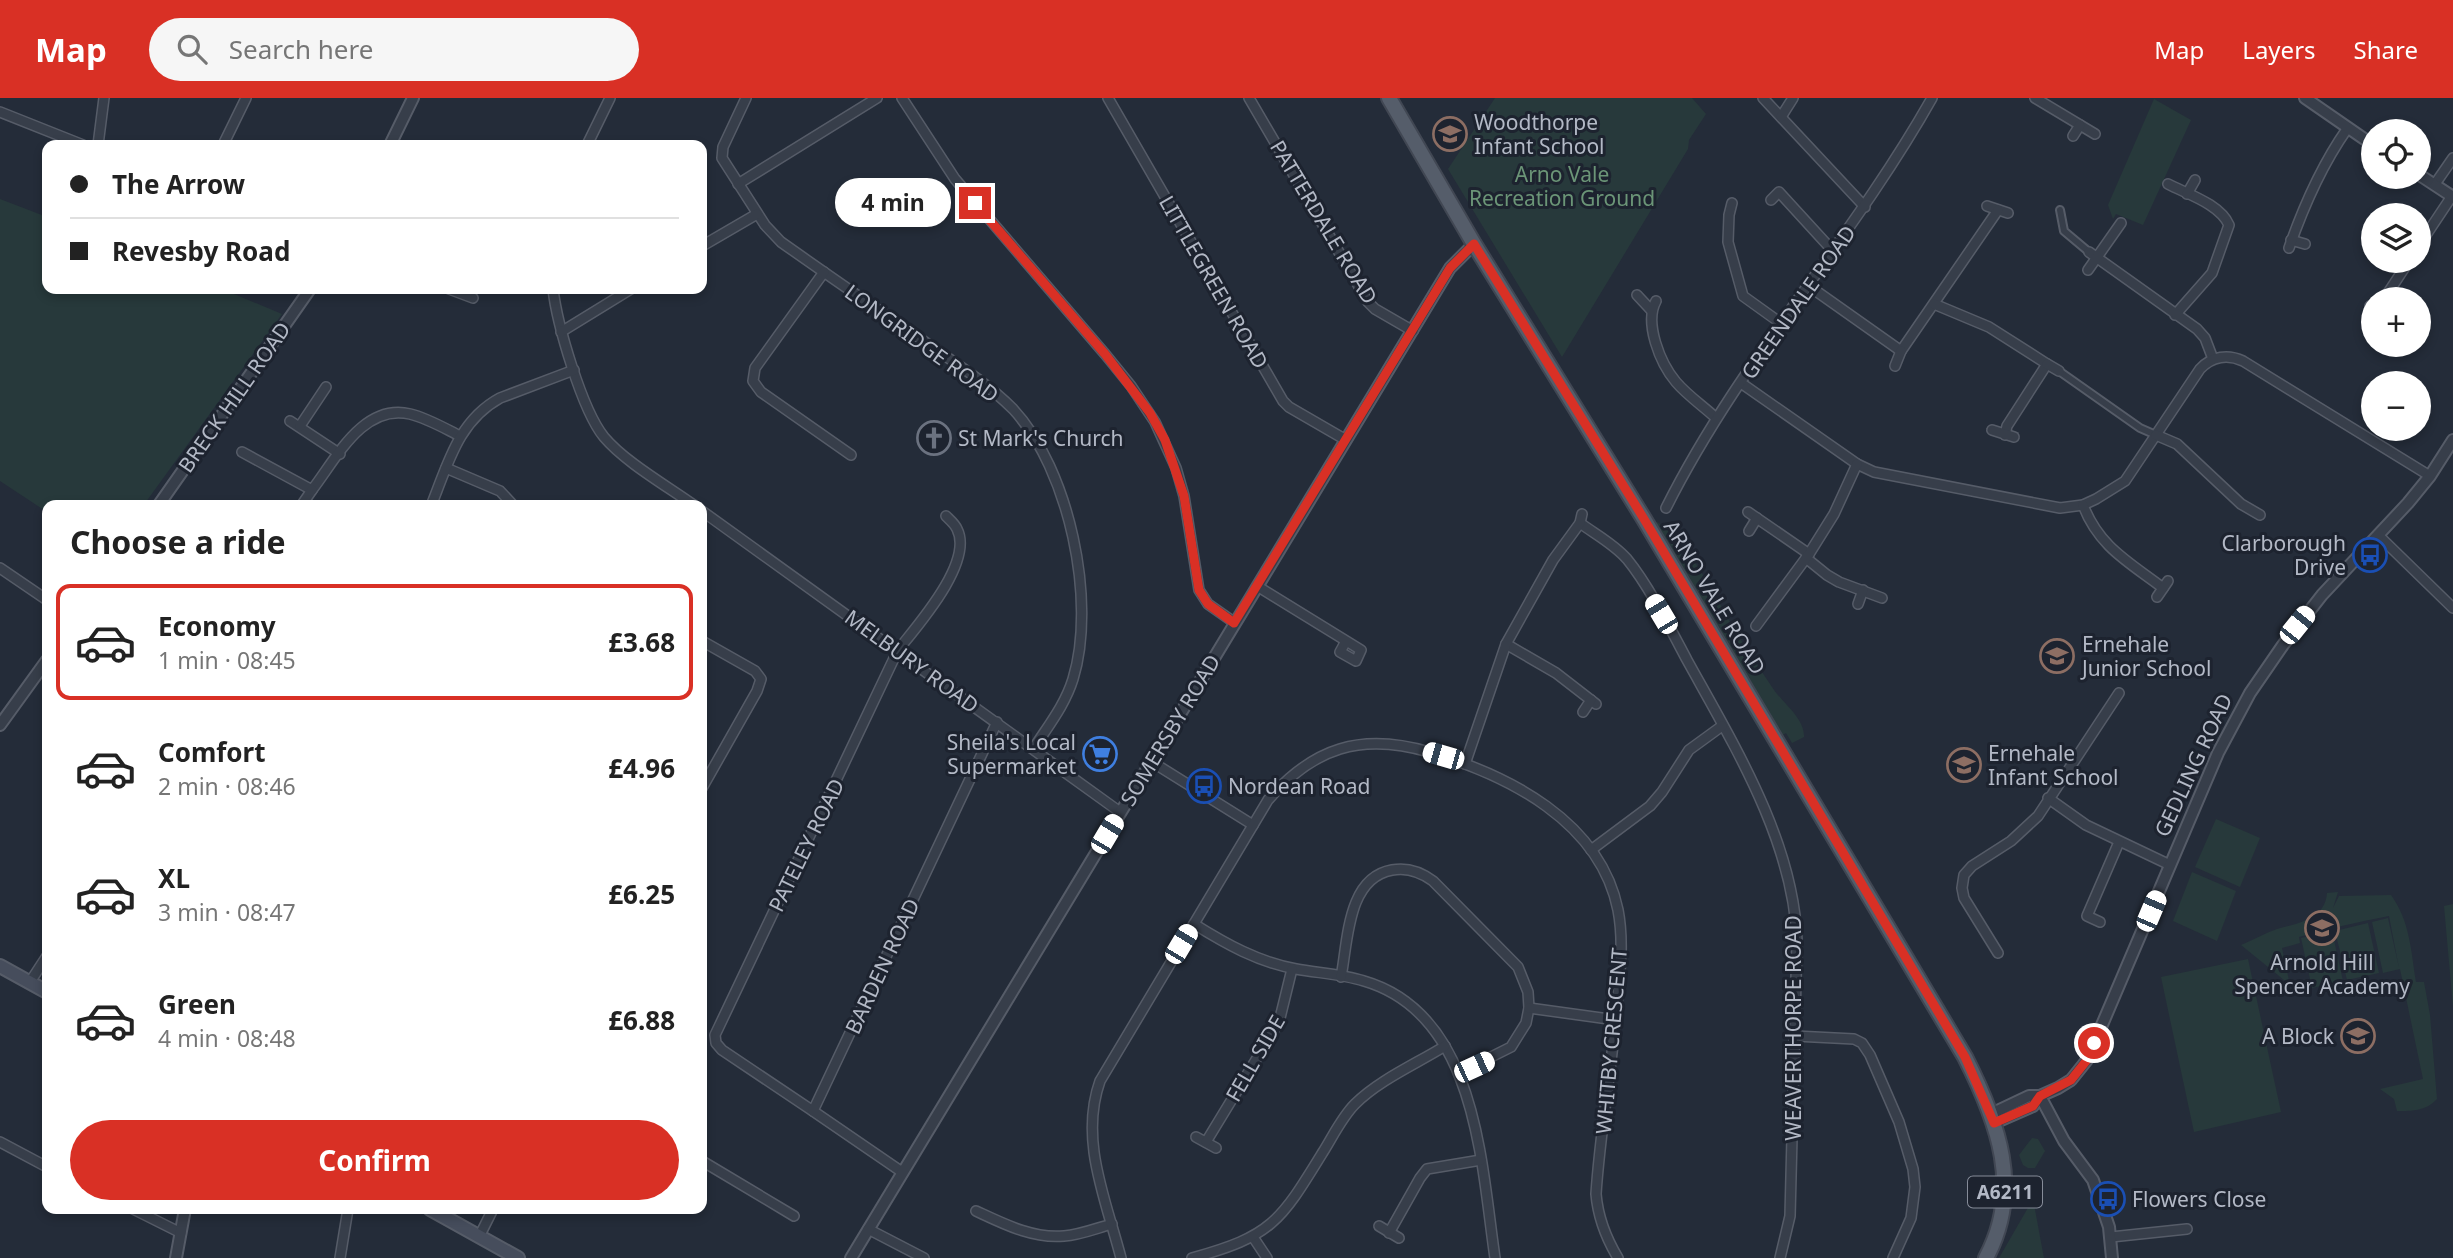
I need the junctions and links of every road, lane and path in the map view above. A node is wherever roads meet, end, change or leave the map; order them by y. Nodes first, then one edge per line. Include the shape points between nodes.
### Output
1 (104, 98) edge
2 (246, 98) edge
3 (413, 98) edge
4 (610, 98) edge
5 (746, 98) edge
6 (877, 98) edge
7 (902, 98) edge
8 (1108, 98) edge
9 (1249, 98) edge
10 (1389, 98) edge
11 (1763, 98) edge
12 (1793, 98) edge
13 (1933, 98) edge
14 (2035, 98) edge
15 (2305, 98) edge
16 (0, 112) edge
17 (1781, 117) junction
18 (2080, 125) junction
19 (2347, 129) junction
20 (2095, 134) dead end
21 (2073, 136) dead end
22 (2361, 138) edge
23 (70, 140) edge
24 (99, 140) edge
25 (225, 140) edge
26 (392, 140) edge
27 (589, 140) edge
28 (2453, 158) edge
29 (2195, 180) dead end
30 (2431, 182) edge
31 (738, 184) junction
32 (2168, 184) dead end
33 (2435, 184) junction
34 (2187, 194) junction
35 (2452, 196) edge
36 (1771, 200) dead end
37 (1732, 203) dead end
38 (1987, 206) dead end
39 (1865, 207) junction
40 (2060, 210) dead end
41 (757, 214) junction
42 (1729, 215) junction
43 (1741, 219) dead end
44 (2121, 223) dead end
45 (2431, 228) edge
46 (707, 243) edge
47 (1474, 244) junction
48 (2305, 244) dead end
49 (1833, 251) junction
50 (2093, 255) junction
51 (2088, 270) dead end
52 (824, 272) junction
53 (1809, 286) junction
54 (306, 294) edge
55 (462, 294) edge
56 (554, 294) edge
57 (623, 294) edge
58 (1637, 295) dead end
59 (473, 298) dead end
60 (1934, 304) junction
61 (2175, 315) junction
62 (1782, 324) junction
63 (1413, 331) junction
64 (561, 332) junction
65 (1901, 351) junction
66 (2213, 359) junction
67 (2047, 364) junction
68 (1895, 366) dead end
69 (574, 370) junction
70 (2059, 371) joint
71 (1741, 383) junction
72 (326, 387) dead end
73 (1716, 418) junction
74 (290, 421) dead end
75 (300, 426) junction
76 (1992, 430) dead end
77 (2157, 435) junction
78 (460, 436) junction
79 (1346, 440) junction
80 (2453, 440) edge
81 (242, 452) dead end
82 (340, 454) junction
83 (851, 455) dead end
84 (1857, 464) junction
85 (446, 468) junction
86 (2430, 476) junction
87 (311, 494) junction
88 (162, 500) edge
89 (306, 500) edge
90 (317, 500) edge
91 (433, 500) edge
92 (508, 500) edge
93 (687, 500) edge
94 (2241, 503) junction
95 (2083, 505) junction
96 (1666, 508) dead end
97 (1748, 512) dead end
98 (2238, 514) dead end
99 (707, 515) edge
100 (2260, 515) dead end
101 (946, 516) dead end
102 (1757, 519) junction
103 (1749, 531) dead end
104 (2378, 536) junction
105 (1808, 556) junction
106 (0, 568) edge
107 (1257, 586) junction
108 (1863, 590) junction
109 (42, 597) edge
110 (2157, 597) dead end
111 (1882, 598) dead end
112 (1858, 604) dead end
113 (2453, 608) edge
114 (1234, 623) junction
115 (1756, 626) dead end
116 (1346, 640) dead end
117 (707, 644) edge
118 (1506, 644) junction
119 (898, 650) junction
120 (42, 667) edge
121 (2119, 693) dead end
122 (0, 705) edge
123 (10, 712) junction
124 (1583, 712) dead end
125 (997, 722) junction
126 (0, 725) edge
127 (1722, 726) junction
128 (1034, 748) junction
129 (1152, 762) junction
130 (1465, 764) junction
131 (707, 779) edge
132 (2048, 798) junction
133 (1121, 812) junction
134 (1253, 825) junction
135 (2119, 842) junction
136 (1591, 850) junction
137 (2170, 865) junction
138 (2100, 922) dead end
139 (1194, 924) junction
140 (1998, 953) dead end
141 (42, 964) edge
142 (0, 966) edge
143 (1292, 969) junction
144 (1341, 977) junction
145 (30, 982) junction
146 (42, 989) edge
147 (1529, 1009) junction
148 (1616, 1020) junction
149 (1795, 1036) junction
150 (1445, 1046) junction
151 (1459, 1073) junction
152 (2040, 1096) junction
153 (813, 1111) junction
154 (1992, 1119) junction
155 (1196, 1137) dead end
156 (0, 1142) edge
157 (1206, 1142) junction
158 (1216, 1148) dead end
159 (1480, 1160) junction
160 (42, 1164) edge
161 (707, 1164) edge
162 (902, 1172) junction
163 (976, 1211) dead end
164 (143, 1214) edge
165 (184, 1214) edge
166 (347, 1214) edge
167 (439, 1214) edge
168 (490, 1214) edge
169 (794, 1216) dead end
170 (1112, 1224) junction
171 (1379, 1226) dead end
172 (2187, 1228) dead end
173 (868, 1229) junction
174 (2173, 1230) junction
175 (181, 1233) junction
176 (1390, 1233) junction
177 (479, 1237) junction
178 (1253, 1237) junction
179 (2111, 1237) junction
180 (1399, 1238) dead end
181 (2175, 1243) dead end
182 (516, 1257) edge
183 (176, 1258) edge
184 (340, 1258) edge
185 (851, 1258) edge
186 (923, 1258) edge
187 (1121, 1258) edge
188 (1192, 1258) edge
189 (1267, 1258) edge
190 (1495, 1258) edge
191 (1618, 1258) edge
192 (1780, 1258) edge
193 (1894, 1258) edge
194 (1986, 1258) edge
195 (2112, 1258) edge

1 - 24 street
2 - 25 street
3 - 26 street
4 - 27 street
5 - 31 street, LONGRIDGE ROAD via 721,153
6 - 31 street
7 - 114 street via 955,179 1150,413 1165,440 1184,496 1199,590 1208,604
8 - 79 street, LITTLEGREEN ROAD via 1283,401
9 - 63 street, PATTERDALE ROAD via 1368,302
10 - 47 main road, ARNO VALE ROAD / A6211
11 - 17 street
12 - 17 street
13 - 39 street, GREENDALE ROAD
14 - 18 street
15 - 19 street
16 - 23 street
17 - 39 street
18 - 20 street
18 - 21 street
19 - 22 street
19 - 48 street via 2315,181 2290,244
28 - 33 street
29 - 34 street
30 - 33 street
31 - 41 street, LONGRIDGE ROAD
32 - 34 street
33 - 35 street
34 - 61 street via 2220,212 2229,230 2203,286
35 - 45 street
36 - 49 street via 1779,192
37 - 42 street
38 - 60 street via 2003,212
39 - 49 street, GREENDALE ROAD
40 - 50 street via 2064,231
41 - 46 street
41 - 52 street, LONGRIDGE ROAD via 776,238
42 - 43 street
42 - 62 street via 1728,242 1743,296
44 - 50 street
47 - 63 street, SOMERSBY ROAD via 1450,268
47 - 154 main road, ARNO VALE ROAD / A6211 via 1863,884 1965,1057
49 - 53 street, GREENDALE ROAD
50 - 51 street
50 - 61 street
52 - 83 street via 755,368 753,381 761,392
52 - 128 street, LONGRIDGE ROAD via 1000,397 1033,436 1048,465 1074,550 1081,633 1068,694
53 - 62 street, GREENDALE ROAD
53 - 65 street
54 - 88 street, BRECK HILL ROAD
55 - 59 street
56 - 64 street
57 - 64 street
58 - 73 street via 1654,306 1653,336 1668,371
60 - 65 street
60 - 67 street via 1989,327
61 - 66 street via 2201,333
62 - 71 street, GREENDALE ROAD
63 - 79 street, SOMERSBY ROAD
64 - 69 street
65 - 68 street
66 - 77 street via 2196,373
66 - 86 street via 2243,360
67 - 70 street
67 - 76 street via 2007,426 2009,436
69 - 78 street via 489,404
69 - 93 street via 604,436
70 - 77 street
71 - 73 street, GREENDALE ROAD
71 - 84 street
72 - 75 street
73 - 96 street, GREENDALE ROAD via 1677,498
74 - 75 street
75 - 82 street
77 - 94 street via 2177,444
77 - 95 street via 2125,481
78 - 82 street via 422,418 387,414 356,431
78 - 85 street
79 - 107 street, SOMERSBY ROAD
80 - 86 street, GEDLING ROAD
81 - 87 street
82 - 87 street
84 - 95 street via 1880,474 2050,508
84 - 105 street
85 - 91 street
85 - 92 street via 500,491
86 - 104 street, GEDLING ROAD
87 - 89 street
87 - 90 street
94 - 98 street
94 - 100 street
95 - 110 street via 2104,542 2166,585
97 - 102 street
99 - 119 street, MELBURY ROAD
101 - 119 street, PATELEY ROAD via 959,534 955,568
102 - 103 street
102 - 105 street
104 - 113 street
104 - 137 street, GEDLING ROAD via 2316,602 2250,692
105 - 108 street via 1827,575
105 - 115 street
106 - 109 street
107 - 114 street, SOMERSBY ROAD
107 - 116 street
108 - 111 street
108 - 112 street
114 - 129 street, SOMERSBY ROAD
117 - 131 street via 761,679
118 - 124 street via 1556,673 1593,702
118 - 127 street, WEAVERTHORPE ROAD via 1581,519 1633,566
118 - 130 street, WEAVERTHORPE ROAD
119 - 125 street, MELBURY ROAD
119 - 153 street, PATELEY ROAD via 716,1032 722,1049
120 - 123 street
121 - 132 street
122 - 123 street
123 - 126 street
125 - 128 street, MELBURY ROAD
125 - 153 street, BARDEN ROAD
127 - 136 street via 1689,750 1650,806
127 - 149 street, WEAVERTHORPE ROAD via 1765,811 1788,876 1796,931
128 - 133 street, MELBURY ROAD
129 - 133 street, SOMERSBY ROAD
129 - 134 street
130 - 134 street, WHITBY CRESCENT via 1408,747 1376,743 1345,747 1310,761 1293,774 1268,800
130 - 136 street, WHITBY CRESCENT via 1536,799
132 - 135 street
132 - 140 street via 2022,832 1964,875 1964,898
133 - 162 street, SOMERSBY ROAD
134 - 139 street, WHITBY CRESCENT
135 - 137 street
135 - 138 street via 2087,916
136 - 148 street, WHITBY CRESCENT via 1609,881 1619,919
137 - 152 street, GEDLING ROAD via 2087,1060 2071,1080
139 - 143 street via 1227,945
139 - 170 street, WHITBY CRESCENT via 1096,1093 1091,1144
141 - 145 street
142 - 145 main road
143 - 144 street
143 - 157 street, FELL SIDE via 1279,1022
144 - 147 street via 1360,893 1379,875 1410,870 1441,887 1518,967 1526,983
144 - 150 street via 1362,980 1400,998 1425,1018
145 - 146 main road
147 - 148 street
147 - 151 street via 1523,1030 1511,1047
148 - 191 street, WHITBY CRESCENT via 1597,1194 1600,1219
149 - 192 street, WEAVERTHORPE ROAD via 1790,1216
149 - 193 street via 1854,1039 1870,1055 1899,1122 1915,1179 1911,1218
150 - 151 street
150 - 178 street via 1356,1103 1290,1205
151 - 159 street
152 - 154 street, GEDLING ROAD via 2029,1096
152 - 179 street via 2064,1141 2093,1180
153 - 162 street
154 - 194 main road, A6211 via 2004,1168 2004,1204
155 - 157 street
156 - 160 street
157 - 158 street
159 - 176 street via 1427,1169
159 - 190 street
161 - 169 street
162 - 173 street, SOMERSBY ROAD
163 - 170 street via 1015,1229 1045,1236 1065,1236
164 - 175 street
165 - 175 street
166 - 184 street
167 - 177 main road
168 - 177 street
170 - 187 street, WHITBY CRESCENT
171 - 176 street
172 - 174 street
173 - 185 street, SOMERSBY ROAD
173 - 186 street
174 - 179 street
174 - 181 street
175 - 183 street
176 - 180 street
177 - 182 main road
178 - 188 street
178 - 189 street
179 - 195 street

